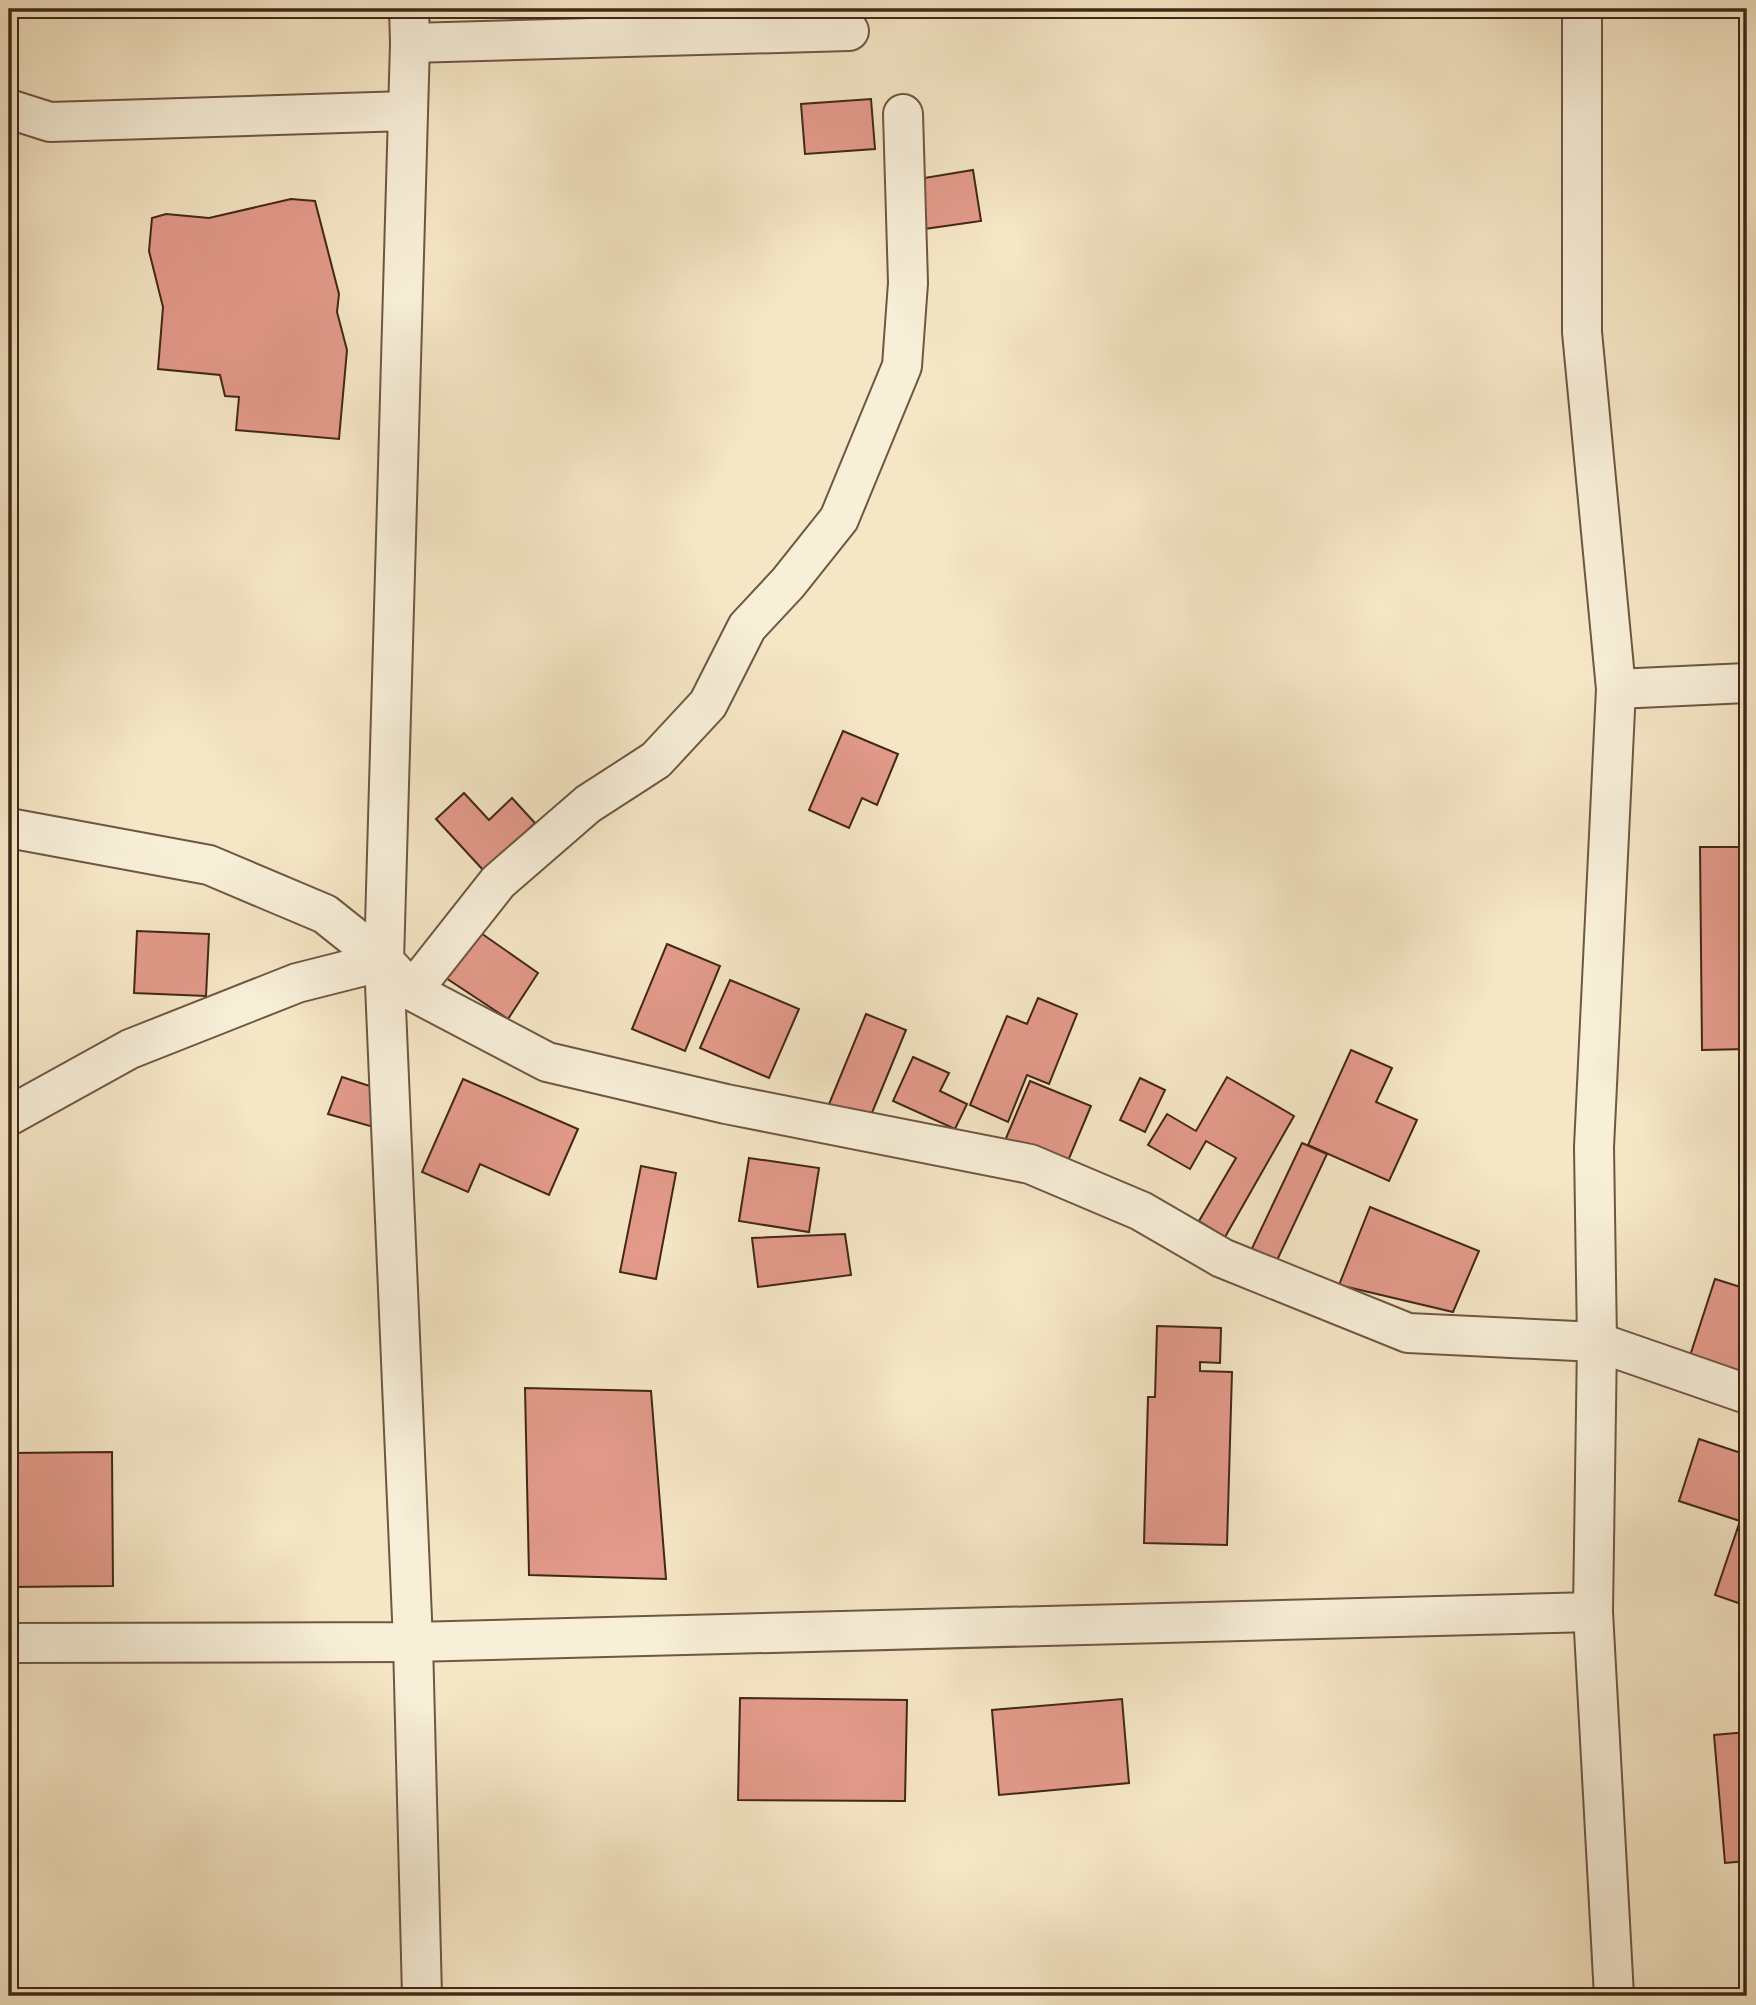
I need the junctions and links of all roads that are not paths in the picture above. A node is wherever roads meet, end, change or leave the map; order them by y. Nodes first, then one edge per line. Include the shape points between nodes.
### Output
1 (1582, 9) edge
2 (410, 26) edge
3 (849, 30) dead end
4 (9, 109) edge
5 (407, 111) junction
6 (903, 114) dead end
7 (1747, 683) edge
8 (1616, 689) junction
9 (9, 828) edge
10 (384, 961) junction
11 (412, 991) junction
12 (9, 1115) edge
13 (1597, 1342) junction
14 (1747, 1394) edge
15 (1592, 1612) junction
16 (413, 1642) junction
17 (9, 1643) edge
18 (422, 1996) edge
19 (1614, 1996) edge

1 - 8 street via 1582,332
2 - 3 street
2 - 5 street
4 - 5 street via 50,122
5 - 10 street
6 - 11 street via 908,283 902,366 839,519 747,627 708,704 656,760 589,804 498,882
7 - 8 street
8 - 13 street via 1594,1147
9 - 10 street via 209,865 324,914
10 - 11 street
10 - 12 street via 297,983 130,1048
10 - 16 street
11 - 13 street via 547,1062 726,1104 1030,1164 1141,1211 1222,1258 1408,1333
13 - 14 street
13 - 15 street
15 - 16 street
15 - 19 street
16 - 17 street
16 - 18 street

